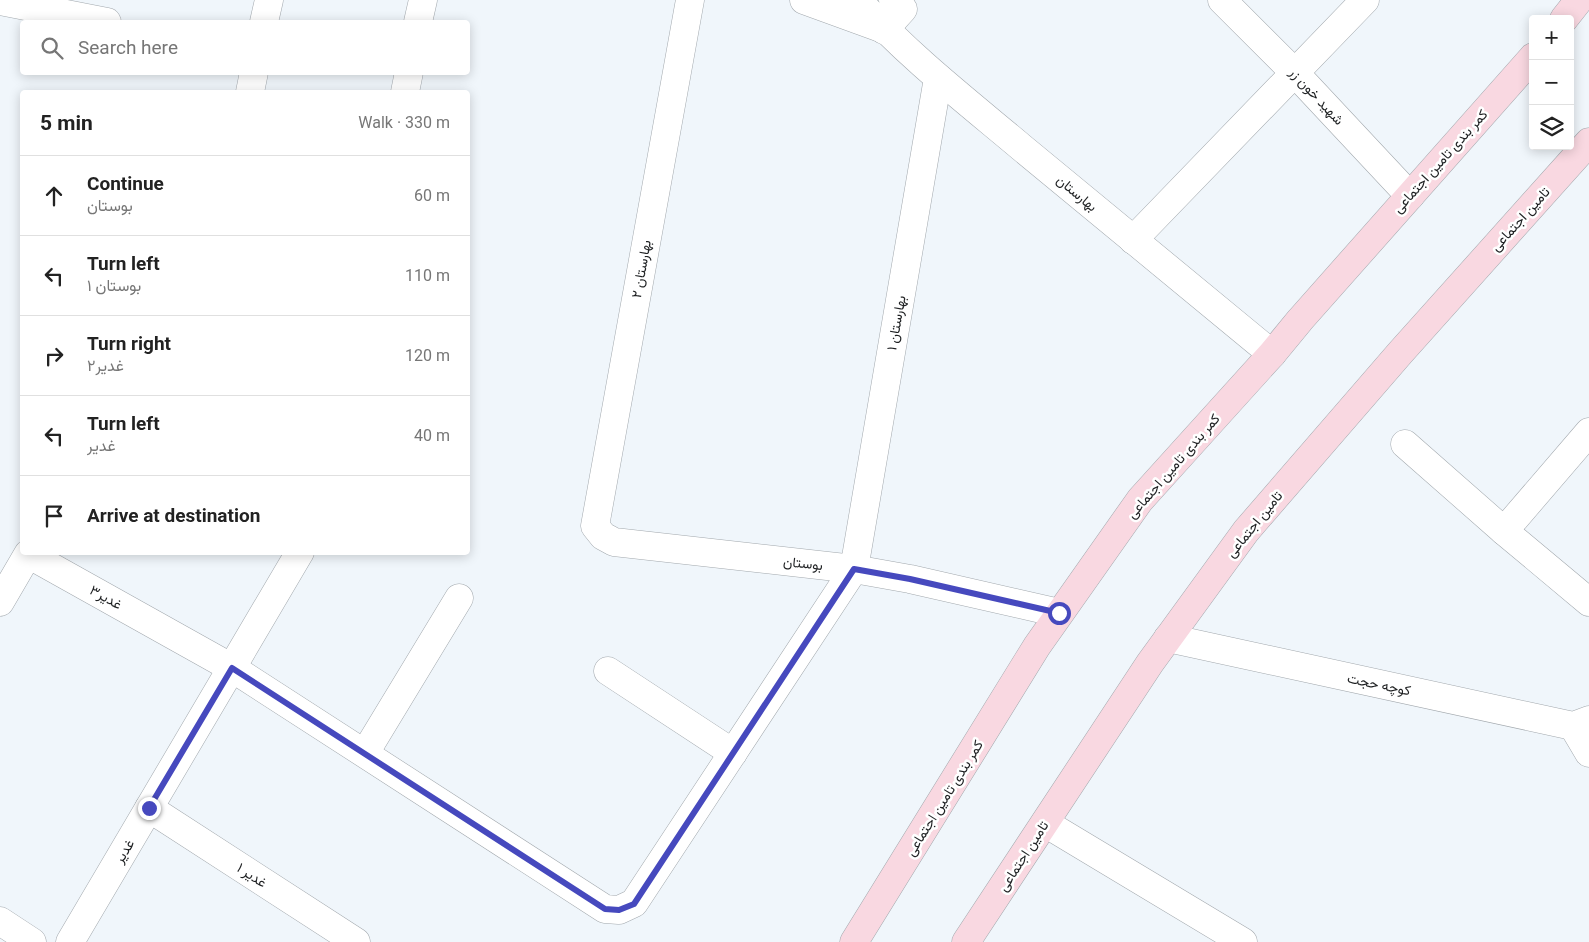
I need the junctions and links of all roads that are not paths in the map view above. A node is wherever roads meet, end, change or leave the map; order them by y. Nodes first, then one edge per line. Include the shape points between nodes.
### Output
1 (268, 0) edge
2 (423, 0) edge
3 (690, 0) edge
4 (804, 0) edge
5 (858, 0) edge
6 (893, 0) edge
7 (1222, 0) edge
8 (1365, 0) edge
9 (1579, 0) edge
10 (0, 1) edge
11 (1567, 15) edge
12 (97, 20) edge
13 (264, 20) edge
14 (418, 20) edge
15 (884, 30) junction
16 (1530, 60) edge
17 (1294, 72) junction
18 (253, 75) edge
19 (408, 75) edge
20 (938, 78) junction
21 (250, 90) edge
22 (405, 90) edge
23 (1589, 142) edge
24 (1410, 196) junction
25 (1133, 240) junction
26 (1272, 354) junction
27 (1589, 432) edge
28 (1405, 444) dead end
29 (1504, 530) junction
30 (603, 536) joint
31 (27, 555) edge
32 (30, 555) edge
33 (298, 555) edge
34 (854, 569) junction
35 (459, 598) dead end
36 (0, 602) edge
37 (1589, 602) edge
38 (1059, 613) junction
39 (1168, 638) junction
40 (232, 668) junction
41 (608, 671) dead end
42 (1581, 723) edge
43 (365, 753) junction
44 (733, 753) junction
45 (1589, 753) edge
46 (149, 808) junction
47 (1045, 823) junction
48 (0, 921) edge
49 (32, 942) edge
50 (70, 942) edge
51 (356, 942) edge
52 (854, 942) edge
53 (966, 942) edge
54 (1243, 942) edge

1 - 13 street
2 - 14 street
3 - 30 street, بهارستان ٢ via 595,526
4 - 15 street, بهارستان
5 - 15 street, بهارستان
6 - 15 street via 903,9
7 - 17 street, شهید خون زر
8 - 17 street
9 - 11 main road
10 - 12 street
15 - 20 street, بهارستان
16 - 24 main road, کمر بندی تامین اجتماعی
17 - 24 street, شهید خون زر
17 - 25 street
18 - 21 street
19 - 22 street
20 - 25 street, بهارستان
20 - 34 street, بهارستان ١
23 - 39 main road, تامین اجتماعی via 1246,531
24 - 26 main road, کمر بندی تامین اجتماعی
25 - 26 street, بهارستان
26 - 38 main road, کمر بندی تامین اجتماعی via 1140,500
27 - 29 street
28 - 29 street
29 - 37 street
30 - 34 street, بوستان via 614,542
31 - 36 street, غدیر٣
32 - 40 street, غدیر٣
33 - 40 street, غدیر
34 - 38 street, بوستان
34 - 44 street
35 - 43 street
38 - 52 main road, کمر بندی تامین اجتماعی
39 - 42 street, کوچه حجت
39 - 47 main road, تامین اجتماعی
40 - 43 street
40 - 46 street, غدیر
41 - 44 street
42 - 45 street
43 - 44 street via 605,909 619,910 634,904
46 - 50 street, غدیر
46 - 51 street, غدیر ١
47 - 53 main road, تامین اجتماعی
47 - 54 street
48 - 49 street

